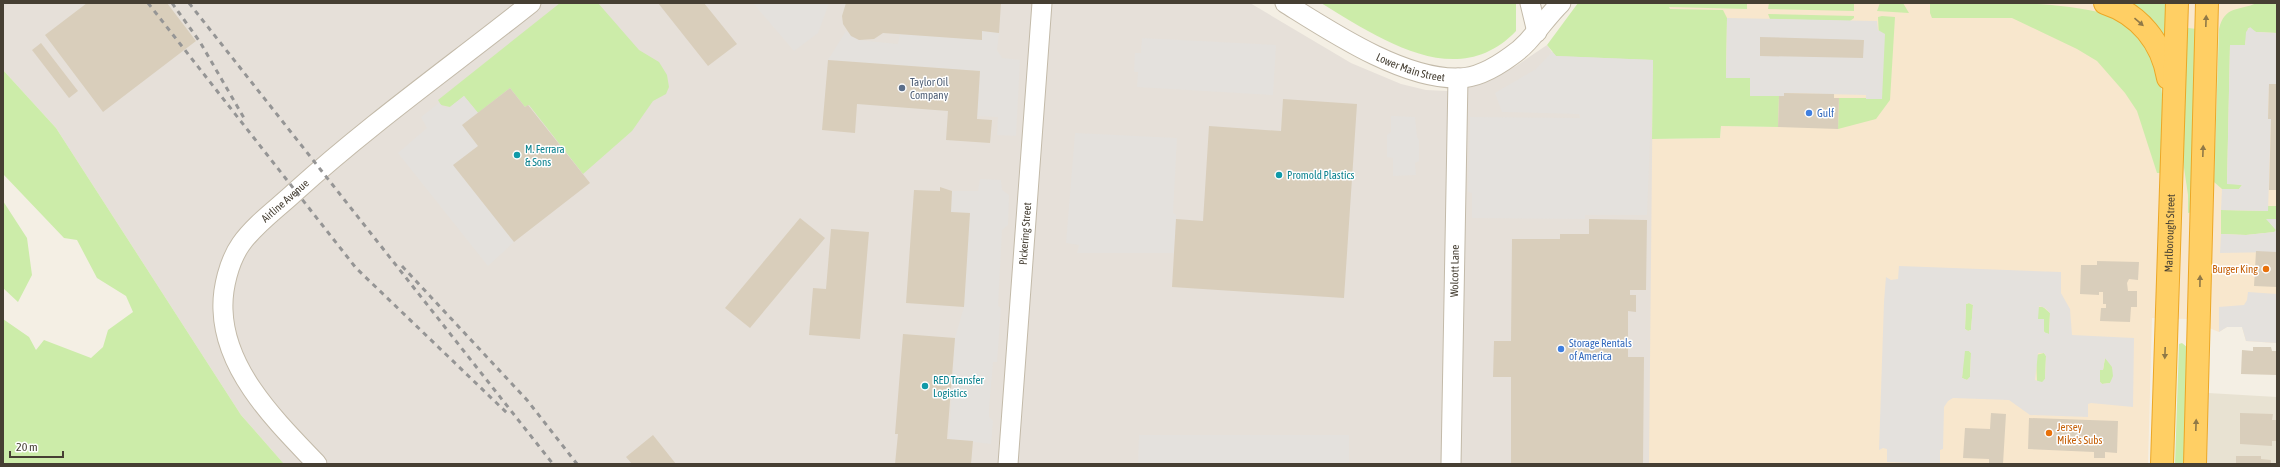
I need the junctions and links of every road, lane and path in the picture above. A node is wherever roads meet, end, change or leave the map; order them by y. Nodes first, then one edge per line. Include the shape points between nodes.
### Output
1 (531, 3) edge
2 (1042, 3) edge
3 (1285, 3) edge
4 (1530, 3) edge
5 (1561, 3) edge
6 (2105, 3) edge
7 (2177, 3) edge
8 (2207, 3) edge
9 (1537, 32) junction
10 (1458, 78) junction
11 (2173, 104) junction
12 (2166, 314) junction
13 (2199, 315) junction
14 (316, 464) edge
15 (1008, 464) edge
16 (1451, 464) edge
17 (2162, 464) edge
18 (2195, 464) edge

1 - 14 street, Airline Avenue via 319,170 245,238 235,255 224,292 223,310 233,354 241,373 255,393
2 - 15 street, Pickering Street
3 - 10 street, Lower Main Street via 1338,36 1385,60 1428,74
4 - 9 street
5 - 9 street, Lower Main Street
6 -> 11 highway via 2128,14 2151,35 2163,56
7 - 11 highway, Marlborough Street
13 -> 8 highway
9 - 10 street, Lower Main Street via 1524,46 1493,68 1475,76
10 - 16 street, Wolcott Lane
11 - 12 highway, Marlborough Street
12 - 13 highway
12 -> 17 highway, Marlborough Street
18 -> 13 highway

